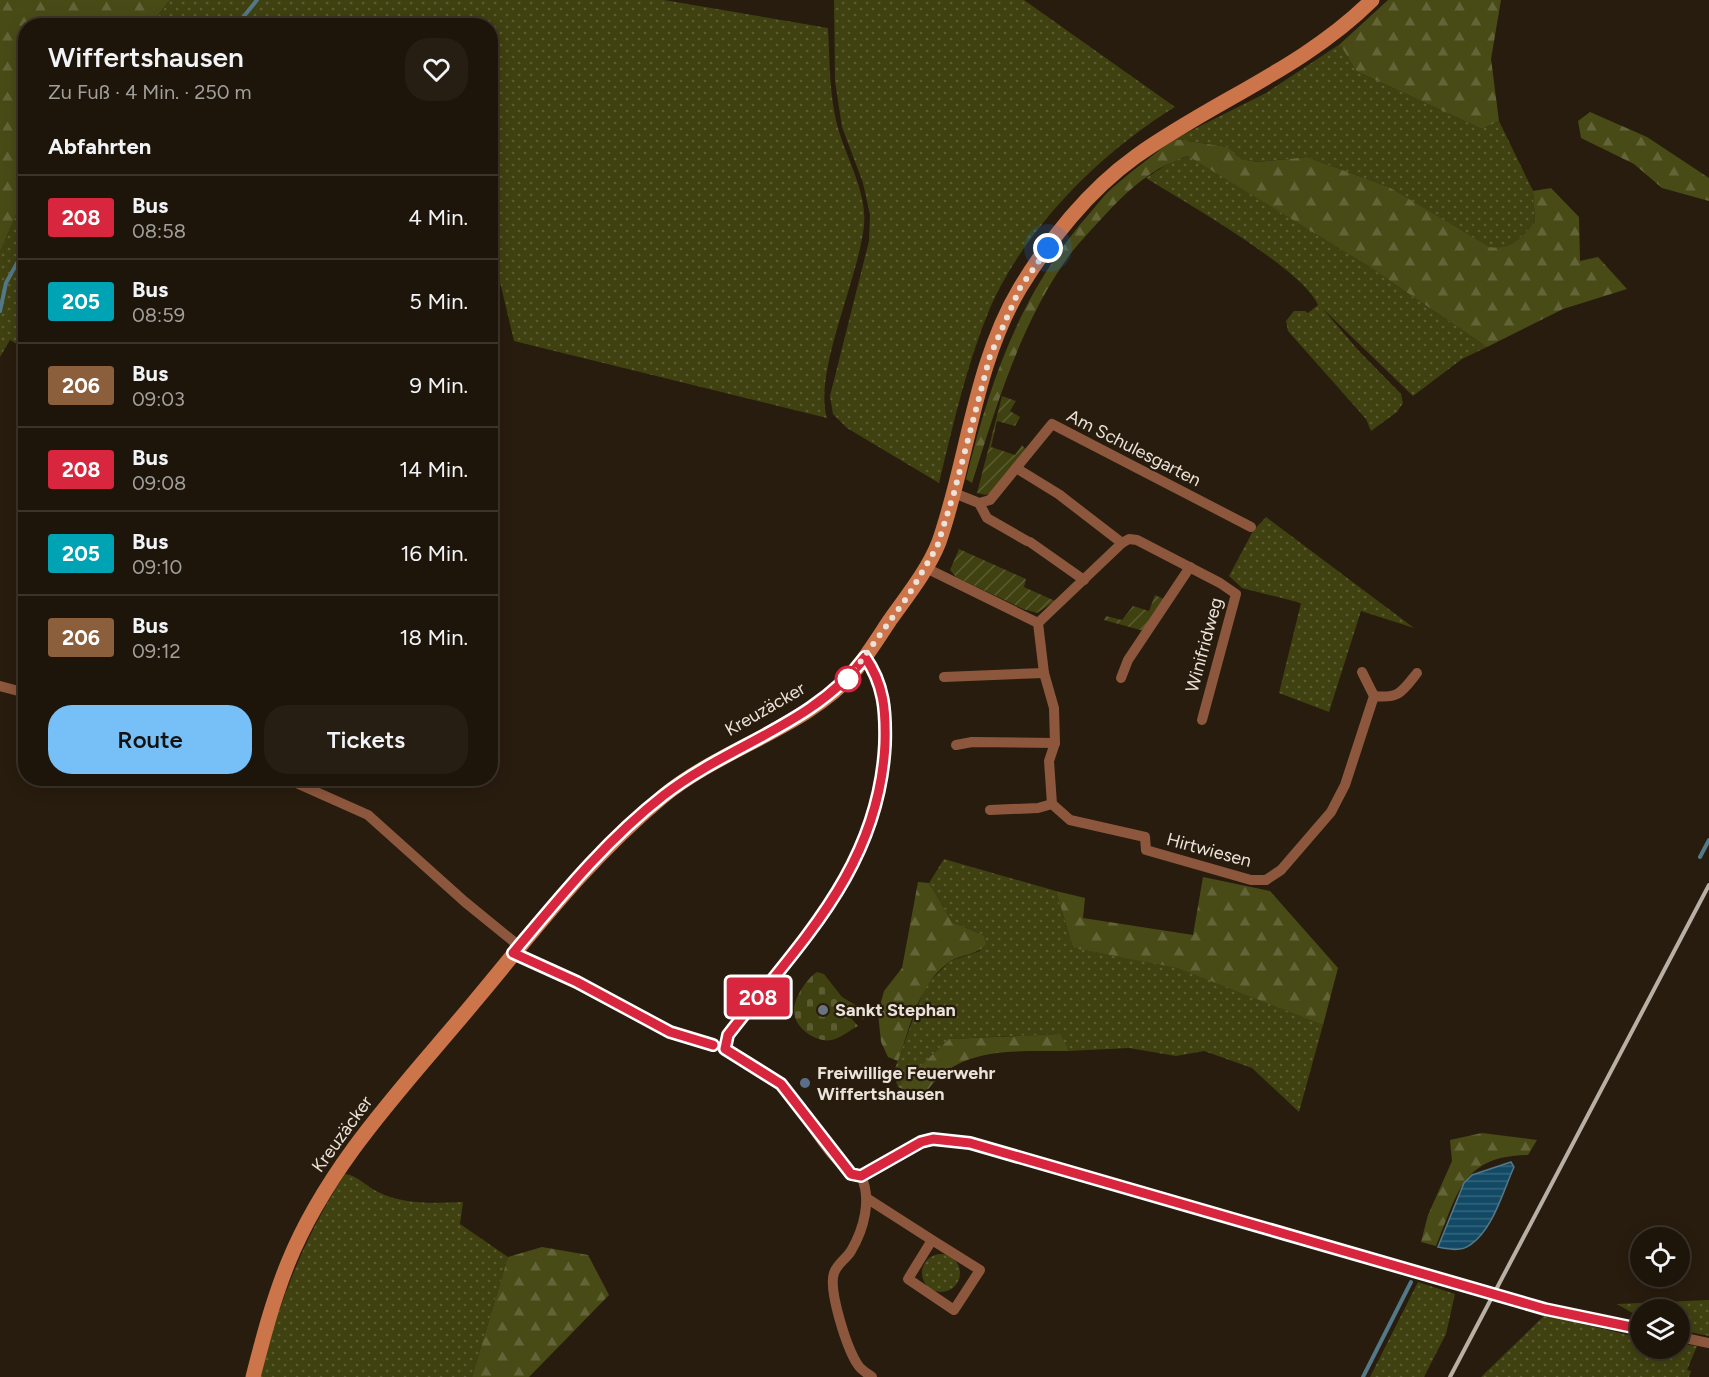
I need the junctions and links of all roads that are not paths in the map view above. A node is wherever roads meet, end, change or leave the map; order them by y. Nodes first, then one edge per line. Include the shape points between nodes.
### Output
1 (1372, 0) edge
2 (1016, 468) junction
3 (954, 493) junction
4 (979, 503) junction
5 (1251, 527) dead end
6 (1122, 543) junction
7 (1190, 567) junction
8 (926, 568) junction
9 (1084, 580) junction
10 (1038, 623) junction
11 (865, 657) junction
12 (1362, 672) dead end
13 (1044, 673) junction
14 (1417, 673) dead end
15 (944, 677) dead end
16 (1121, 678) dead end
17 (0, 686) edge
18 (18, 691) edge
19 (1374, 696) junction
20 (1202, 720) dead end
21 (1055, 743) junction
22 (956, 745) dead end
23 (304, 786) edge
24 (1052, 804) junction
25 (990, 810) dead end
26 (516, 949) junction
27 (725, 1049) junction
28 (861, 1176) junction
29 (868, 1199) junction
30 (932, 1240) junction
31 (1630, 1327) edge
32 (1690, 1339) edge
33 (1709, 1343) edge
34 (253, 1377) edge
35 (872, 1377) edge

1 - 3 street, Kreuzäcker via 1291,63 1155,143 1101,185 1068,221 1020,288 990,356
2 - 4 street, Am Schulesgarten via 995,495
2 - 5 street, Am Schulesgarten via 1052,424
2 - 6 street
3 - 4 street
3 - 8 street, Kreuzäcker
4 - 9 street via 987,518
6 - 7 street, Winifridweg via 1137,540
6 - 9 street
7 - 16 street via 1128,660
7 - 20 street, Winifridweg via 1236,594
8 - 10 street
8 - 11 street, Kreuzäcker
9 - 10 street
10 - 13 street
11 - 26 street, Kreuzäcker via 850,677 802,714 703,767 662,796 597,856
11 - 27 street via 881,683 885,742 878,803 842,888 804,943 728,1035
12 - 19 street
13 - 15 street
13 - 21 street via 1054,708
14 - 19 street via 1402,692 1390,698
17 - 18 street
19 - 24 street, Hirtwiesen via 1345,785 1331,812 1281,870 1266,880 1251,880 1146,850 1145,837 1070,820
21 - 22 street
21 - 24 street via 1049,761
23 - 26 street via 368,815
24 - 25 street
26 - 27 street via 670,1032
26 - 34 street, Kreuzäcker via 417,1066 321,1197 289,1260
27 - 28 street via 781,1084 839,1162 851,1174
28 - 29 street
28 - 31 street via 921,1142 933,1139 970,1143 1545,1309
29 - 30 street
29 - 35 street via 861,1228 850,1252 837,1266 832,1284 847,1341 859,1366
30 - 30 street via 980,1270 954,1310 908,1279
32 - 33 street

